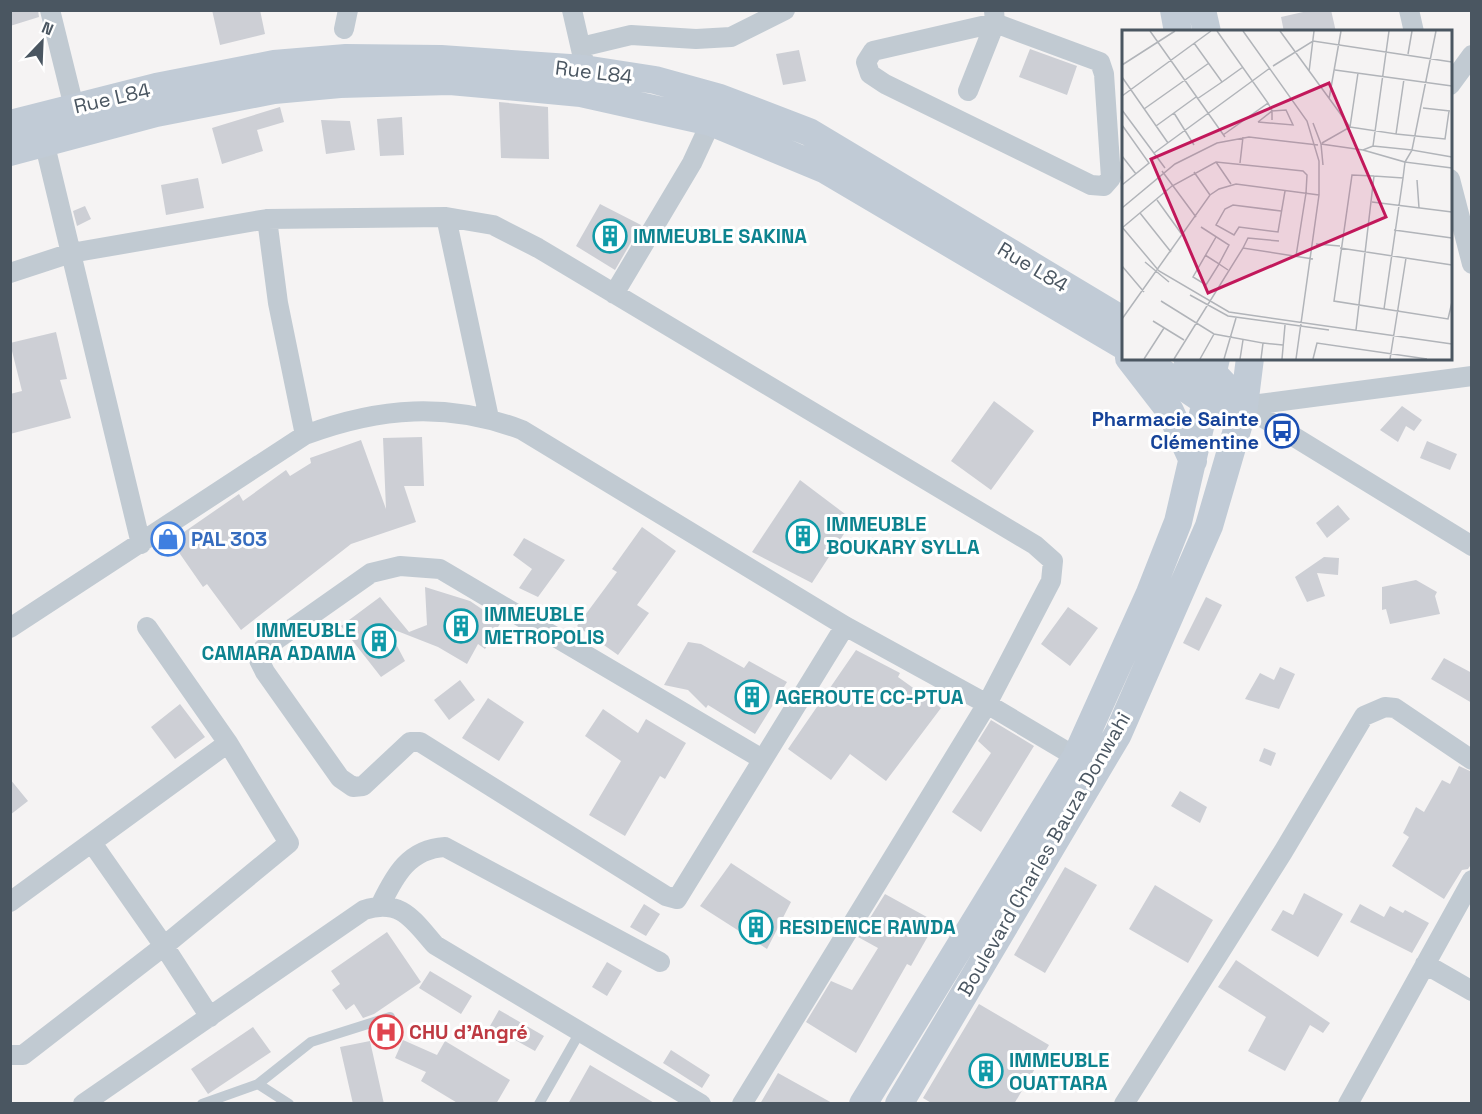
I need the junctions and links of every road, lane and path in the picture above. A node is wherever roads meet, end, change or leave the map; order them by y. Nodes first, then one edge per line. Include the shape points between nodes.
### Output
1 (50, 10) edge
2 (572, 10) edge
3 (785, 10) edge
4 (1174, 10) edge
5 (1202, 10) edge
6 (1409, 10) edge
7 (995, 17) edge
8 (1178, 30) edge
9 (1207, 30) edge
10 (1414, 30) edge
11 (1472, 55) edge
12 (583, 58) junction
13 (1452, 82) edge
14 (968, 91) dead end
15 (74, 106) junction
16 (711, 122) junction
17 (10, 124) edge
18 (42, 129) junction
19 (10, 152) edge
20 (1452, 187) edge
21 (446, 217) junction
22 (267, 219) junction
23 (71, 253) junction
24 (1472, 264) edge
25 (10, 273) edge
26 (614, 294) junction
27 (1120, 331) edge
28 (1131, 360) edge
29 (1144, 360) edge
30 (1193, 360) edge
31 (1250, 360) edge
32 (1215, 367) edge
33 (1472, 376) edge
34 (1206, 402) junction
35 (1244, 406) junction
36 (489, 418) junction
37 (306, 435) junction
38 (1192, 461) junction
39 (141, 544) junction
40 (1472, 546) edge
41 (845, 626) junction
42 (147, 627) dead end
43 (10, 628) edge
44 (987, 704) junction
45 (228, 743) junction
46 (1076, 757) junction
47 (762, 759) junction
48 (1472, 760) edge
49 (92, 843) junction
50 (1472, 880) edge
51 (10, 902) edge
52 (381, 904) junction
53 (164, 946) junction
54 (660, 962) dead end
55 (1425, 963) junction
56 (1472, 991) edge
57 (210, 1017) junction
58 (390, 1017) dead end
59 (580, 1032) junction
60 (10, 1055) edge
61 (258, 1084) junction
62 (908, 1101) edge
63 (83, 1104) edge
64 (202, 1104) edge
65 (289, 1104) edge
66 (539, 1104) edge
67 (701, 1104) edge
68 (742, 1104) edge
69 (863, 1104) edge
70 (1124, 1104) edge
71 (1348, 1104) edge

1 - 15 street
2 - 12 street
3 - 12 street via 731,37 696,39 631,34
4 - 8 main road
5 - 9 main road
6 - 10 street
7 - 7 street via 1100,62 1111,178 1104,186 1091,185 870,74 866,62 873,51
7 - 14 street
11 - 13 street
12 - 15 main road, Rue L84 via 346,58 274,64
12 - 27 main road, Rue L84 via 767,114 809,132
15 - 18 main road, Rue L84
16 - 18 main road via 581,93 450,81 274,90 156,113
16 - 26 street via 692,163
16 - 27 main road via 824,169
17 - 18 main road, Rue L84
18 - 19 main road
18 - 23 street
20 - 24 street
21 - 22 street
21 - 26 street via 493,225
21 - 36 street
22 - 23 street
22 - 37 street via 278,303
23 - 25 street
23 - 39 street
26 - 44 street via 1035,545 1053,561 1051,581
28 - 38 main road via 1170,411
29 - 34 main road
30 - 32 main road
31 - 35 main road, Boulevard Charles Bauza Donwahi
32 - 34 main road, Boulevard Charles Bauza Donwahi
32 - 35 main road
33 - 35 street
34 - 35 main road
34 - 38 main road, Boulevard Charles Bauza Donwahi
35 - 40 street
35 - 62 main road, Boulevard Charles Bauza Donwahi via 1209,526 1118,734
36 - 37 street via 421,409 336,423
36 - 41 street via 522,430
37 - 39 street
38 - 46 main road, Boulevard Charles Bauza Donwahi via 1178,522
39 - 43 street
41 - 44 street
41 - 47 street
42 - 45 street
44 - 46 street
44 - 68 street
45 - 49 street
45 - 53 street via 289,843
46 - 69 main road, Boulevard Charles Bauza Donwahi
47 - 47 street via 440,569 400,566 371,573 263,649 259,660 340,778 353,787 363,786 411,742 420,742 666,897 677,899
48 - 70 street via 1395,708 1385,707 1364,716
49 - 51 street
49 - 53 street
50 - 55 street
52 - 54 street via 396,874 409,860 445,847
52 - 57 street via 364,910
52 - 59 street via 411,916 435,945
53 - 57 street
53 - 60 street via 23,1055
55 - 56 street
55 - 71 street
57 - 63 street
58 - 61 lane via 311,1042
59 - 66 lane
59 - 67 street
61 - 64 lane
61 - 65 lane

